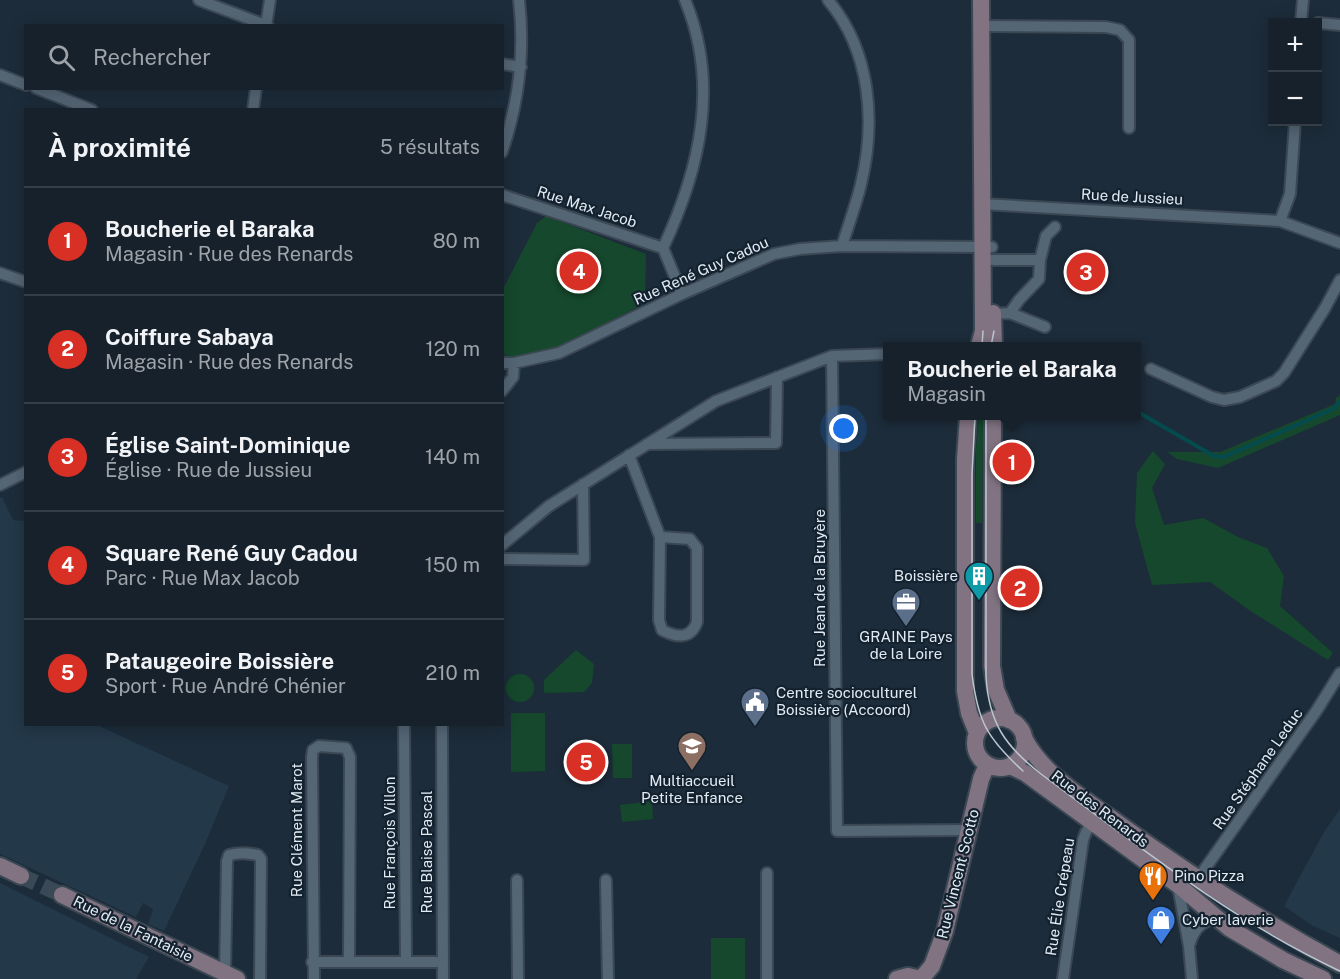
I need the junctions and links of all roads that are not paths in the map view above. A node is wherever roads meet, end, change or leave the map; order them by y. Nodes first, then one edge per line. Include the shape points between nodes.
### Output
1 (199, 0) edge
2 (270, 0) edge
3 (519, 0) edge
4 (685, 0) edge
5 (828, 0) edge
6 (981, 0) edge
7 (991, 0) edge
8 (1303, 0) edge
9 (1301, 18) edge
10 (1322, 23) edge
11 (264, 24) edge
12 (267, 24) edge
13 (1340, 25) edge
14 (986, 27) junction
15 (504, 64) edge
16 (521, 67) junction
17 (0, 75) edge
18 (24, 84) edge
19 (41, 90) edge
20 (256, 90) edge
21 (87, 108) edge
22 (253, 108) edge
23 (1295, 126) edge
24 (1129, 128) dead end
25 (504, 145) edge
26 (504, 196) edge
27 (987, 204) junction
28 (1280, 220) junction
29 (1055, 227) dead end
30 (1340, 243) edge
31 (842, 246) junction
32 (663, 248) junction
33 (989, 251) junction
34 (1040, 260) junction
35 (0, 273) edge
36 (1340, 280) edge
37 (24, 281) edge
38 (682, 294) junction
39 (1010, 313) junction
40 (1045, 327) dead end
41 (988, 334) edge
42 (883, 354) edge
43 (832, 356) junction
44 (508, 363) edge
45 (1151, 369) dead end
46 (777, 377) junction
47 (504, 388) edge
48 (968, 420) edge
49 (993, 420) edge
50 (647, 444) junction
51 (629, 454) junction
52 (24, 473) edge
53 (584, 484) junction
54 (0, 485) edge
55 (660, 537) junction
56 (504, 543) edge
57 (504, 559) edge
58 (1340, 674) edge
59 (1009, 720) junction
60 (404, 726) edge
61 (441, 726) edge
62 (977, 733) junction
63 (1024, 738) junction
64 (987, 765) junction
65 (1018, 769) junction
66 (1093, 822) junction
67 (970, 830) junction
68 (0, 866) edge
69 (767, 873) dead end
70 (21, 876) tunnel mouth
71 (517, 880) dead end
72 (606, 880) dead end
73 (1197, 880) junction
74 (1178, 885) junction
75 (62, 895) tunnel mouth
76 (1214, 918) junction
77 (1189, 946) junction
78 (312, 962) junction
79 (350, 962) junction
80 (406, 962) junction
81 (442, 962) junction
82 (1340, 964) edge
83 (231, 976) edge
84 (260, 979) edge
85 (314, 979) edge
86 (443, 979) edge
87 (518, 979) edge
88 (608, 979) edge
89 (767, 979) edge
90 (897, 979) edge
91 (921, 979) edge
92 (1063, 979) edge
93 (1192, 979) edge
94 (1323, 979) edge

1 - 11 street
2 - 12 street
3 - 16 street
4 - 32 street via 698,42 704,101 694,170
5 - 31 street via 849,30 862,60 867,92 868,138 861,184
6 - 14 street
7 - 14 street
8 - 9 street
10 - 13 street
14 - 24 street via 1120,30 1129,40
14 - 27 street
15 - 16 street
16 - 25 street via 517,102
17 - 18 street
19 - 21 street
20 - 22 street
23 - 28 street via 1290,194
26 - 32 street, Rue Max Jacob
27 - 28 street, Rue de Jussieu
27 - 33 street
28 - 30 street, Rue de Jussieu
29 - 34 street via 1046,236
31 - 33 street, Rue René Guy Cadou
31 - 38 street, Rue René Guy Cadou via 774,254
32 - 38 street
33 - 34 street, Rue René Guy Cadou
33 - 41 street
34 - 39 street via 1040,279
35 - 37 street
36 - 45 street via 1276,381 1224,400
38 - 44 street, Rue René Guy Cadou via 559,353
39 - 40 street
39 - 41 street
42 - 43 street
43 - 46 street
43 - 67 street, Rue Jean de la Bruyère via 837,831
44 - 47 street via 513,377
46 - 50 street via 716,401
46 - 50 street via 776,443
48 - 62 street via 965,677 969,713
49 - 59 street via 992,666 996,690
50 - 51 street
51 - 53 street
51 - 55 street
52 - 54 street
53 - 56 street via 549,506
53 - 57 street via 584,560
55 - 55 street via 658,620 662,630 671,635 686,635 694,631 697,622 697,548 690,539
58 - 73 street, Rue Stéphane Leduc
59 - 62 street via 992,720
59 - 63 street
60 - 80 street, Rue François Villon
61 - 81 street, Rue Blaise Pascal
62 - 64 street via 976,752
63 - 65 street
63 - 73 street, Rue des Renards via 1031,752 1056,777
64 - 65 street
64 - 67 street, Rue Vincent Scotto
65 - 66 street
66 - 74 street
66 - 92 street, Rue Élie Crépeau via 1083,840
67 - 91 street, Rue Vincent Scotto via 945,931 932,966
68 - 70 street
69 - 89 street
71 - 87 street
72 - 88 street
73 - 82 street, Rue des Renards
74 - 76 street
74 - 77 street
75 - 83 street, Rue de la Fantaisie
76 - 77 street via 1198,926
76 - 94 street
77 - 93 street
78 - 79 street
78 - 79 street, Rue Clément Marot via 312,757 319,746 346,748 350,757
78 - 85 street, Rue Clément Marot
79 - 80 street
80 - 81 street
81 - 86 street, Rue Blaise Pascal
83 - 84 street via 226,861 236,853 250,854 261,859
90 - 91 street

